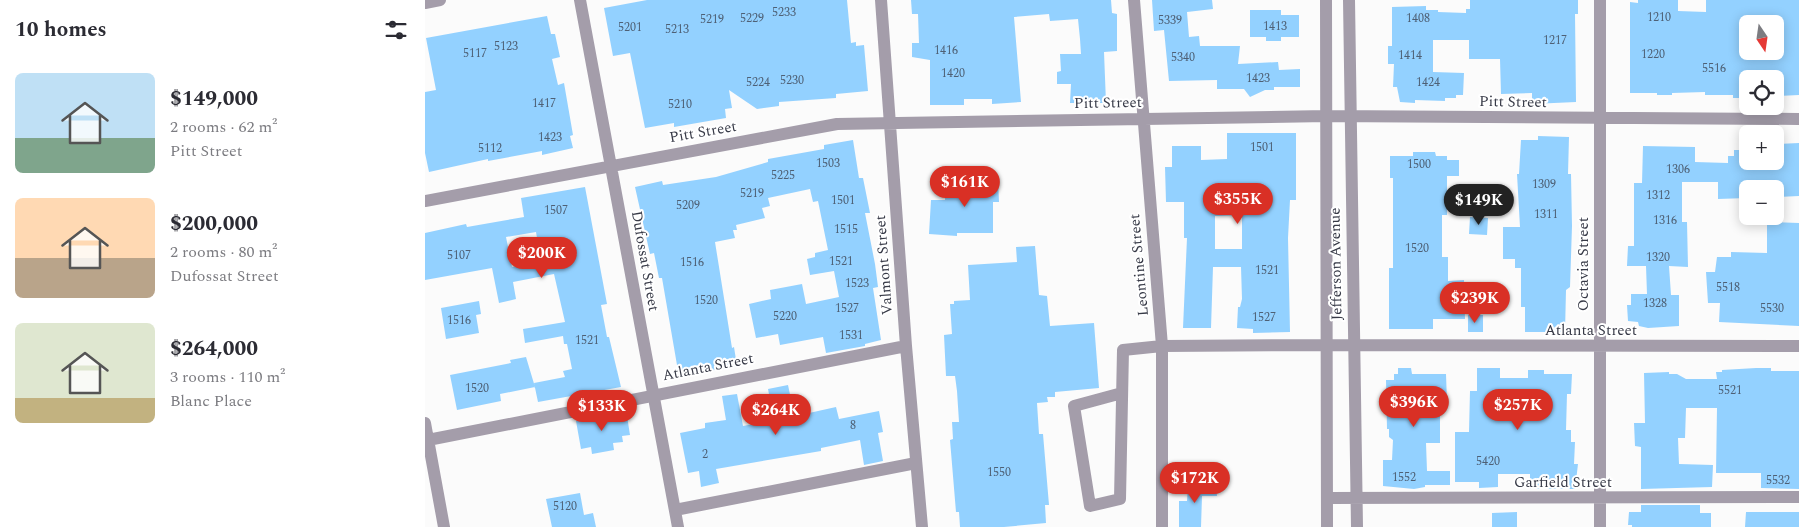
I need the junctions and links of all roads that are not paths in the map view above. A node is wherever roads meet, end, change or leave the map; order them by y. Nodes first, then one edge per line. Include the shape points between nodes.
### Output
1 (441, 0) edge
2 (580, 0) edge
3 (881, 0) edge
4 (1134, 0) edge
5 (1327, 0) edge
6 (1349, 0) edge
7 (1600, 0) edge
8 (425, 3) edge
9 (1327, 116) junction
10 (1350, 116) junction
11 (1144, 119) junction
12 (1600, 119) junction
13 (1799, 119) edge
14 (889, 122) junction
15 (611, 166) junction
16 (425, 202) edge
17 (1327, 345) junction
18 (906, 346) junction
19 (1162, 346) junction
20 (1354, 346) junction
21 (1799, 346) edge
22 (1600, 347) junction
23 (1122, 393) junction
24 (653, 394) junction
25 (425, 423) edge
26 (428, 440) junction
27 (916, 463) junction
28 (1799, 497) edge
29 (1327, 498) junction
30 (1358, 498) junction
31 (1600, 499) junction
32 (675, 510) junction
33 (444, 527) edge
34 (678, 527) edge
35 (922, 527) edge
36 (1162, 527) edge
37 (1327, 527) edge
38 (1357, 527) edge
39 (1600, 527) edge

1 - 8 street
2 - 15 street, Dufossat Street
3 - 14 street, Valmont Street
4 - 11 street, Leontine Street
5 - 9 street, Jefferson Avenue
6 - 10 street, Jefferson Avenue
7 - 12 street, Octavia Street
9 - 10 street, Pitt Street
9 - 11 street, Pitt Street
9 - 17 street, Jefferson Avenue
10 - 12 street, Pitt Street
10 - 20 street, Jefferson Avenue
11 - 14 street, Pitt Street
11 - 19 street, Leontine Street
12 - 13 street, Pitt Street
12 - 22 street, Octavia Street
14 - 15 street, Pitt Street via 837,124
14 - 18 street, Valmont Street
15 - 16 street, Pitt Street
15 - 24 street, Dufossat Street
17 - 19 street
17 - 20 street, Atlanta Street
17 - 29 street, Jefferson Avenue
18 - 24 street, Atlanta Street
18 - 27 street, Valmont Street
19 - 23 street via 1123,350
19 - 36 street, Leontine Street
20 - 22 street, Atlanta Street
20 - 30 street, Jefferson Avenue
21 - 22 street, Atlanta Street
22 - 31 street, Octavia Street
23 - 23 street via 1120,499 1090,506 1074,406
24 - 26 street, Atlanta Street
24 - 32 street, Dufossat Street
25 - 26 street
26 - 33 street
27 - 32 street
27 - 35 street, Valmont Street
28 - 31 street, Garfield Street
29 - 30 street, Garfield Street
29 - 37 street, Jefferson Avenue
30 - 31 street, Garfield Street
30 - 38 street, Jefferson Avenue
31 - 39 street, Octavia Street
32 - 34 street, Dufossat Street

